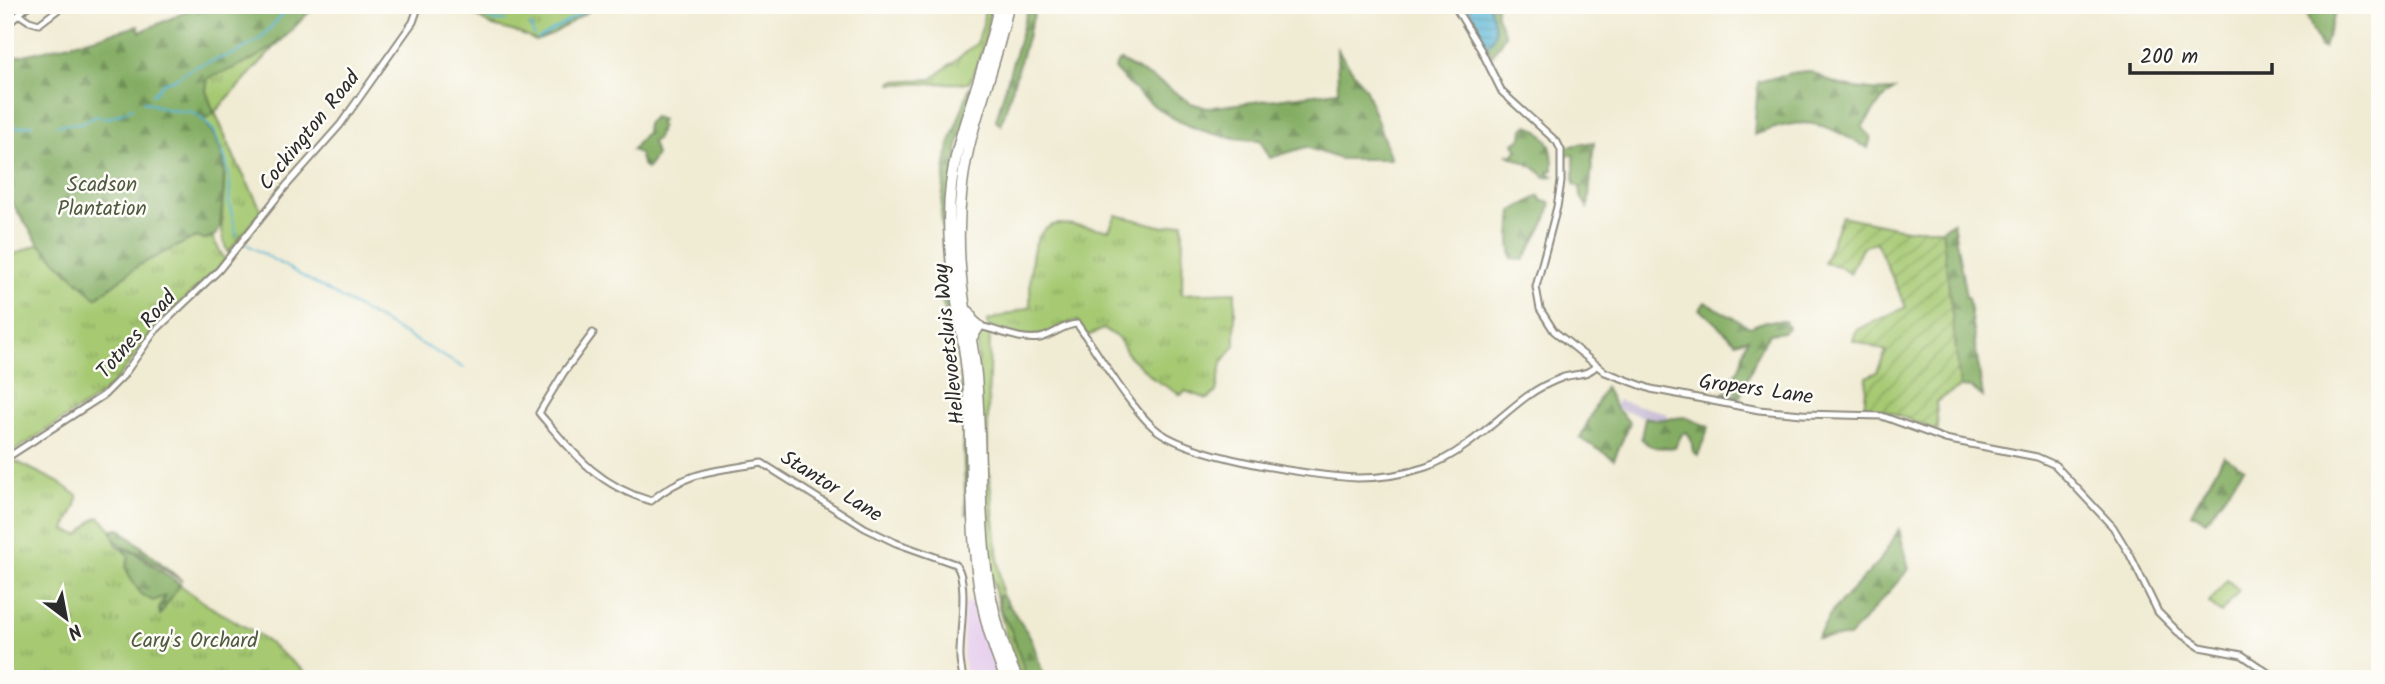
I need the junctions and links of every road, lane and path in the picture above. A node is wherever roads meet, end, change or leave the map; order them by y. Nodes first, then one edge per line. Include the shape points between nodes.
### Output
1 (29, 5) edge
2 (64, 5) edge
3 (419, 5) edge
4 (999, 5) edge
5 (1008, 5) edge
6 (1454, 5) edge
7 (19, 15) junction
8 (5, 27) edge
9 (244, 239) joint
10 (964, 300) junction
11 (979, 326) junction
12 (593, 333) dead end
13 (970, 340) junction
14 (1597, 365) junction
15 (5, 459) edge
16 (963, 679) edge
17 (1006, 679) edge
18 (1017, 679) edge
19 (2277, 679) edge

1 - 7 street
2 - 7 street via 39,24
3 - 9 street, Cockington Road via 413,22 341,125
4 - 17 highway, Hellevoetsluis Way via 956,160 949,238 968,379 976,568 986,624
5 - 10 highway, Hellevoetsluis Way via 961,186 958,232
6 - 14 street, Gropers Lane via 1502,92 1561,150 1557,207 1536,287 1538,299 1549,326
7 - 8 street
9 - 15 street, Totnes Road via 219,270 159,327 104,396
10 - 11 highway
10 - 13 highway, Hellevoetsluis Way
11 - 13 highway
11 - 14 street via 1031,338 1077,324 1138,410 1173,441 1301,473 1359,478 1411,471 1444,458 1539,387 1590,373
12 - 16 street, Stantor Lane via 539,412 581,461 603,480 650,501 703,471 762,463 865,528 955,564 961,570 962,583
13 - 18 highway, Hellevoetsluis Way via 978,399 984,562 994,617
14 - 19 street, Gropers Lane via 1611,375 1651,388 1778,413 1882,416 1945,439 2037,457 2055,465 2113,527 2158,612 2178,632 2200,647 2242,655

